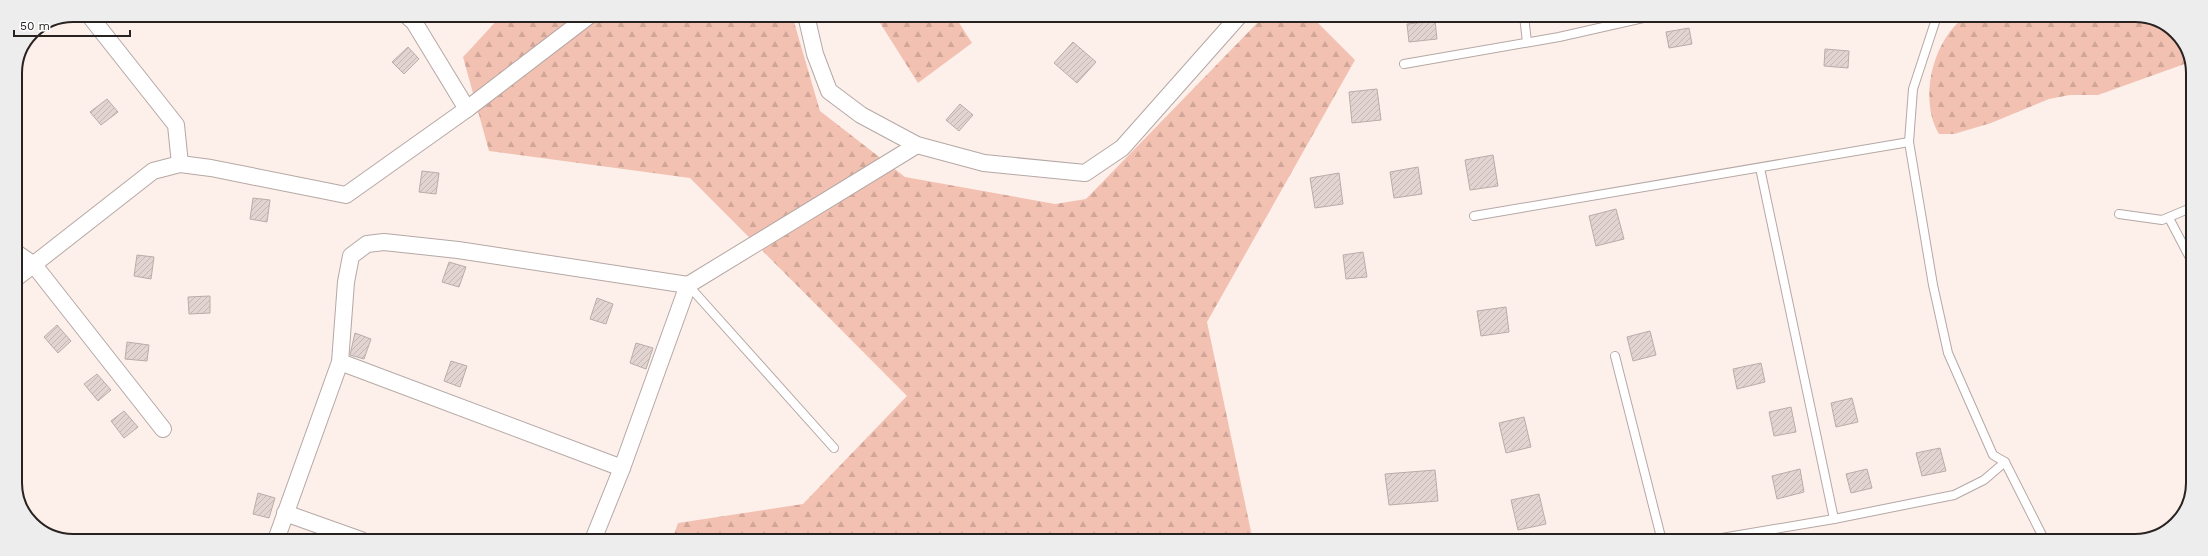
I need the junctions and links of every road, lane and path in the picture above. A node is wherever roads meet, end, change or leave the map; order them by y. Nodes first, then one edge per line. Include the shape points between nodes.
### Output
1 (95, 22) edge
2 (414, 22) edge
3 (581, 22) edge
4 (808, 22) edge
5 (1235, 22) edge
6 (1525, 22) edge
7 (1623, 22) edge
8 (1935, 22) edge
9 (1528, 42) junction
10 (1404, 64) dead end
11 (467, 109) junction
12 (1909, 142) junction
13 (917, 145) junction
14 (180, 164) junction
15 (1760, 168) junction
16 (2186, 210) edge
17 (2119, 214) dead end
18 (1474, 216) dead end
19 (2169, 218) junction
20 (2186, 250) edge
21 (22, 257) edge
22 (34, 265) junction
23 (22, 274) edge
24 (688, 285) junction
25 (1615, 356) dead end
26 (340, 362) junction
27 (163, 429) dead end
28 (834, 448) dead end
29 (2005, 462) junction
30 (622, 468) junction
31 (285, 513) junction
32 (1834, 519) junction
33 (278, 534) edge
34 (344, 534) edge
35 (595, 534) edge
36 (1660, 534) edge
37 (1745, 534) edge
38 (2041, 534) edge

1 - 14 street via 176,125
2 - 11 street
3 - 11 street
4 - 13 street via 815,54 830,91 861,115
5 - 13 street via 1122,148 1086,173 984,163
6 - 9 lane
7 - 9 lane
8 - 12 lane via 1913,89
9 - 10 lane
11 - 14 street via 346,195
12 - 15 lane
12 - 29 lane via 1933,285 1948,353 1992,455
13 - 24 street
14 - 22 street via 153,171
15 - 18 lane
15 - 32 lane
16 - 19 lane
17 - 19 lane via 2162,220
19 - 20 lane
21 - 22 street
22 - 23 street
22 - 27 street
24 - 26 street via 458,250 384,242 367,244 351,256 346,282
24 - 28 lane
24 - 30 street
25 - 36 lane
26 - 30 street
26 - 31 street
29 - 32 lane via 1984,480 1954,495
29 - 38 lane
30 - 35 street
31 - 33 street
31 - 34 street
32 - 37 lane

